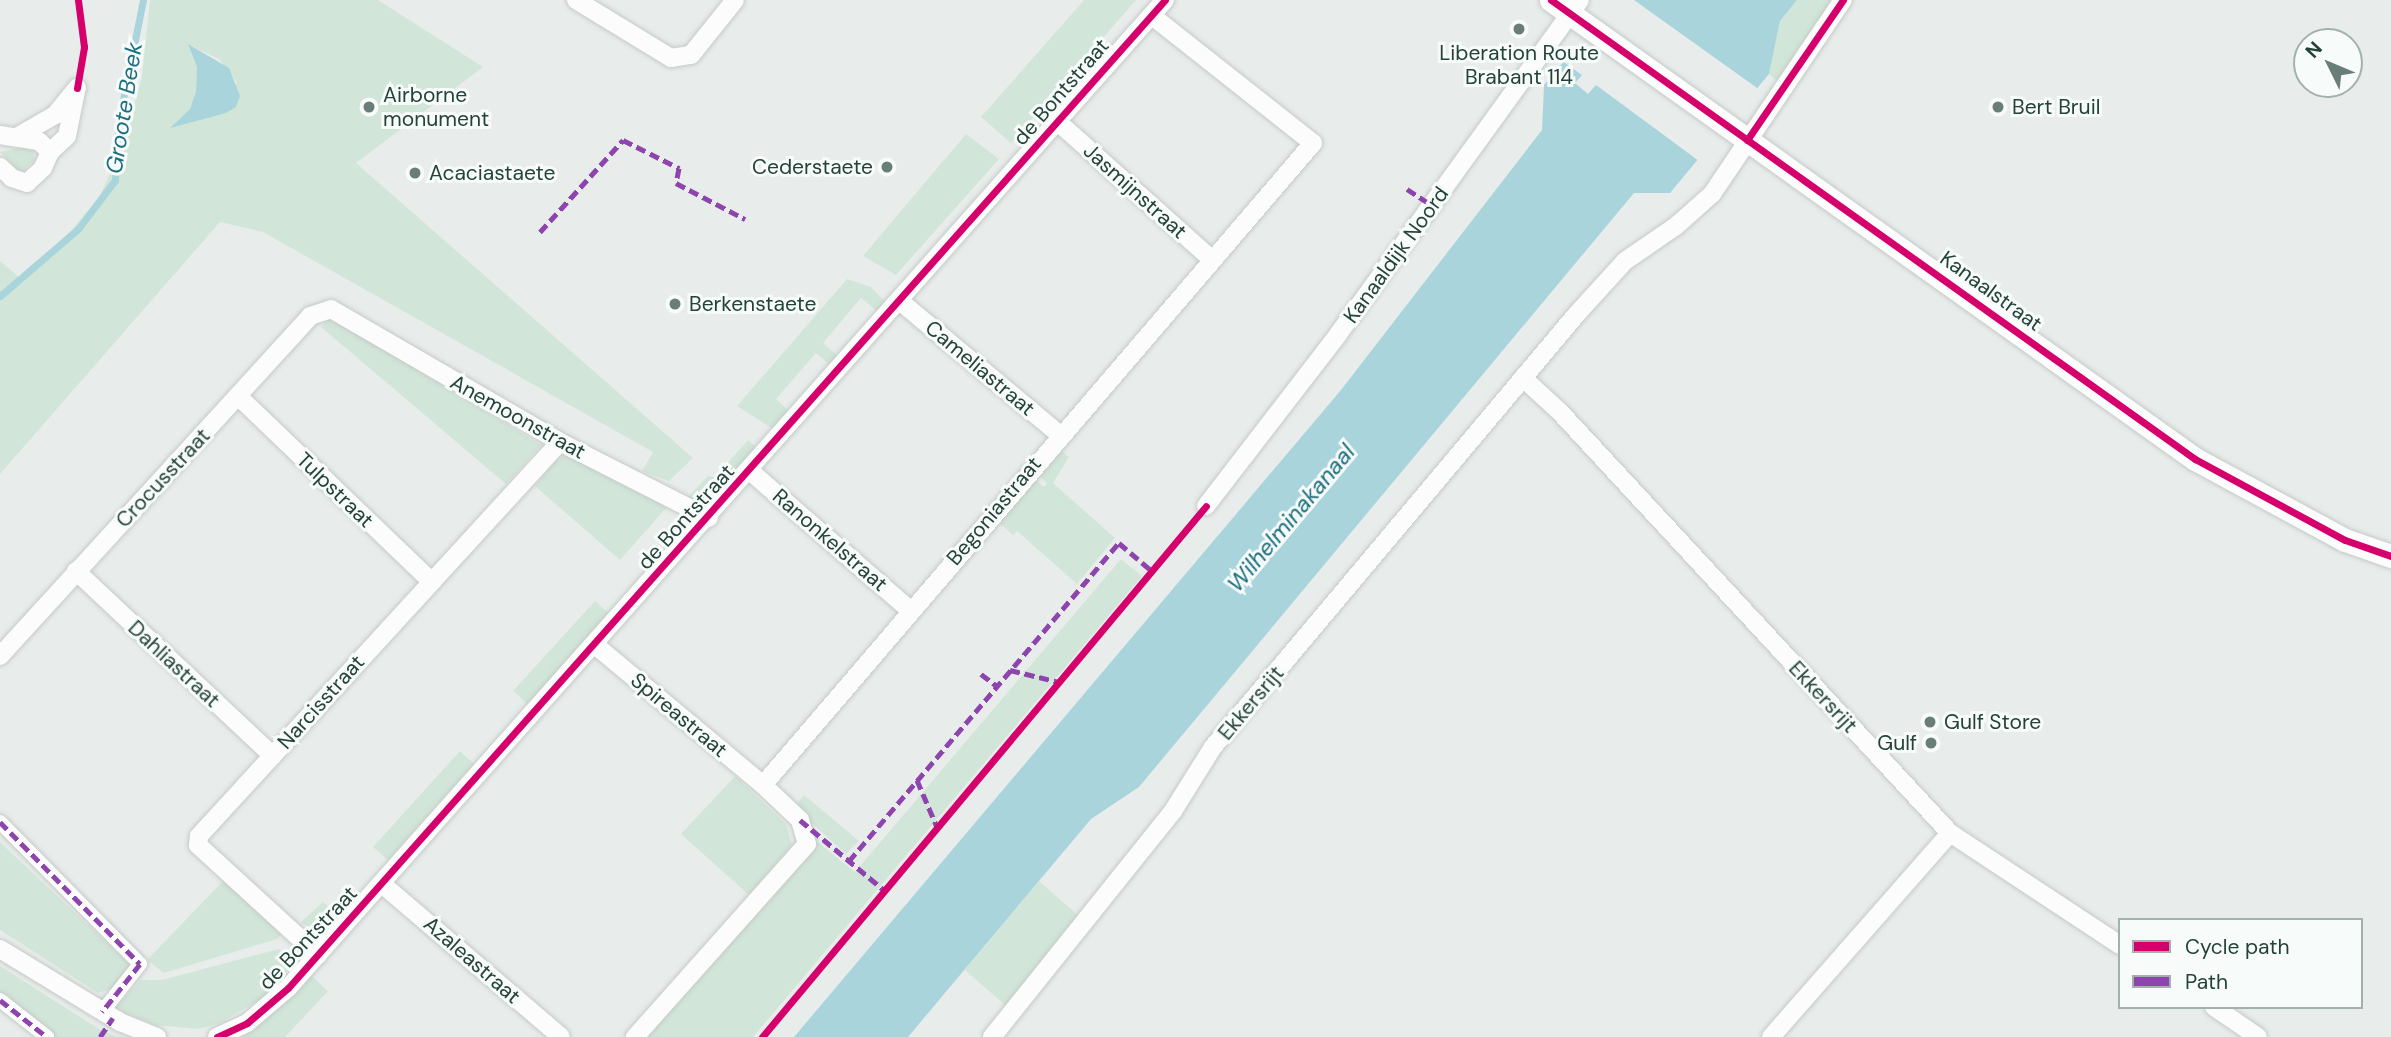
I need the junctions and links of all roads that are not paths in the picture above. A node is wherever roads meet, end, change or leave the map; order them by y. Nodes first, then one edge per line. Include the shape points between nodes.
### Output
1 (576, 0) edge
2 (735, 0) edge
3 (1165, 0) edge
4 (1550, 0) edge
5 (1843, 0) edge
6 (1579, 13) edge
7 (1151, 15) junction
8 (1058, 122) junction
9 (1738, 133) junction
10 (0, 135) edge
11 (20, 135) junction
12 (50, 152) junction
13 (0, 167) edge
14 (1211, 259) junction
15 (901, 302) junction
16 (331, 309) joint
17 (1523, 378) junction
18 (239, 397) junction
19 (1059, 434) junction
20 (560, 442) junction
21 (750, 471) junction
22 (1206, 506) dead end
23 (709, 518) junction
24 (2391, 556) edge
25 (76, 572) junction
26 (432, 582) junction
27 (909, 609) junction
28 (595, 645) junction
29 (0, 656) edge
30 (273, 756) junction
31 (763, 785) junction
32 (0, 822) edge
33 (1950, 833) junction
34 (382, 884) junction
35 (2118, 944) edge
36 (0, 949) edge
37 (318, 955) junction
38 (0, 1000) edge
39 (2217, 1009) edge
40 (102, 1012) junction
41 (47, 1037) edge
42 (157, 1037) edge
43 (217, 1037) edge
44 (561, 1037) edge
45 (635, 1037) edge
46 (992, 1037) edge
47 (1771, 1037) edge
48 (2259, 1037) edge

1 - 2 street via 671,58 691,55
3 - 7 street, de Bontstraat
4 - 6 street, Kanaalstraat
5 - 9 street, Ekkersrijt
6 - 9 street, Kanaalstraat
6 - 22 street, Kanaaldijk Noord
7 - 8 street, de Bontstraat
7 - 14 street, Begoniastraat via 1313,143
8 - 14 street, Jasmijnstraat
8 - 15 street, de Bontstraat
9 - 17 street, Ekkersrijt via 1712,194 1625,261
9 - 24 street, Kanaalstraat via 2195,459 2345,540
10 - 11 street
11 - 12 street via 39,141
11 - 12 street via 55,115 77,88 67,136
12 - 13 street via 43,168 27,183
14 - 19 street, Begoniastraat
15 - 19 street, Cameliastraat
15 - 21 street, de Bontstraat
16 - 18 street, Crocusstraat via 310,316
16 - 20 street, Anemoonstraat
17 - 33 street, Ekkersrijt via 1560,412
17 - 46 street, Ekkersrijt via 1213,747 1172,811
18 - 25 street, Crocusstraat
18 - 26 street, Tulpstraat
19 - 27 street, Begoniastraat
20 - 23 street, Anemoonstraat
20 - 26 street, Narcisstraat
21 - 23 street, de Bontstraat
21 - 27 street, Ranonkelstraat
23 - 28 street, de Bontstraat
25 - 29 street, Crocusstraat
25 - 30 street, Dahliastraat
26 - 30 street, Narcisstraat
27 - 31 street, Begoniastraat
28 - 31 street, Spireastraat
28 - 34 street, de Bontstraat
30 - 37 street, Narcisstraat via 199,836 198,845
31 - 45 street via 800,820 807,844
32 - 40 street via 140,964
33 - 35 street, Ekkersrijt
33 - 47 street
34 - 37 street, de Bontstraat
34 - 44 street, Azaleastraat
36 - 40 street
37 - 43 street, de Bontstraat via 260,1012
38 - 41 street
39 - 48 street
40 - 42 street

